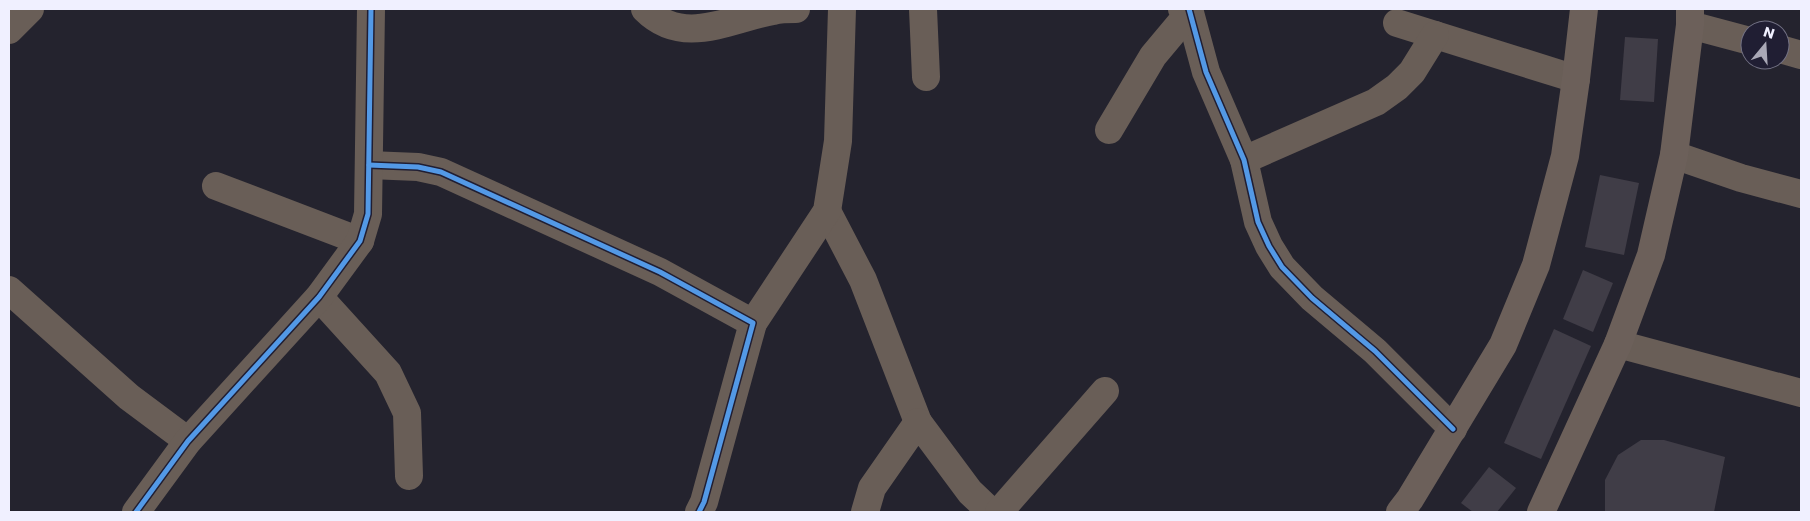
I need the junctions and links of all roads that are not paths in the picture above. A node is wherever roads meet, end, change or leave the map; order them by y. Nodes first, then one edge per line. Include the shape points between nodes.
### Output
1 (30, 9) edge
2 (371, 9) edge
3 (646, 9) edge
4 (796, 9) edge
5 (842, 9) edge
6 (923, 9) edge
7 (1584, 9) edge
8 (1186, 10) edge
9 (1690, 17) edge
10 (1397, 23) dead end
11 (9, 30) edge
12 (1435, 35) junction
13 (1740, 37) edge
14 (926, 77) dead end
15 (1576, 79) junction
16 (1109, 130) dead end
17 (1674, 155) junction
18 (1244, 160) junction
19 (369, 165) junction
20 (216, 186) dead end
21 (1801, 194) edge
22 (827, 211) junction
23 (360, 242) junction
24 (9, 290) edge
25 (319, 297) junction
26 (753, 323) junction
27 (1618, 344) junction
28 (1105, 391) dead end
29 (1801, 393) edge
30 (918, 422) junction
31 (1453, 429) junction
32 (188, 441) junction
33 (409, 476) dead end
34 (136, 512) edge
35 (699, 512) edge
36 (865, 512) edge
37 (991, 512) edge
38 (999, 512) edge
39 (1400, 512) edge
40 (1542, 512) edge

1 - 11 street
2 - 19 street
3 - 4 street via 654,18 671,27 693,30
5 - 22 street via 838,141
6 - 14 street
7 - 15 main road
8 - 16 street via 1153,56
8 - 18 street via 1206,72
9 - 13 street
9 - 17 main road
10 - 12 street
12 - 15 street
12 - 18 street via 1412,72 1376,102
15 - 31 main road via 1565,156 1536,265 1503,344
17 - 21 street
17 - 27 main road via 1651,255
18 - 31 street via 1258,222 1282,267 1312,298 1376,351
19 - 23 street via 368,214
19 - 26 street via 418,167 463,181 660,272
20 - 23 street
22 - 26 street
22 - 30 street via 862,280
23 - 25 street
24 - 32 street via 129,397
25 - 32 street
25 - 33 street via 388,373 407,413
26 - 35 street
27 - 29 street
27 - 40 main road
28 - 38 street
30 - 36 street via 872,488
30 - 37 street via 970,492
31 - 39 main road
32 - 34 street

